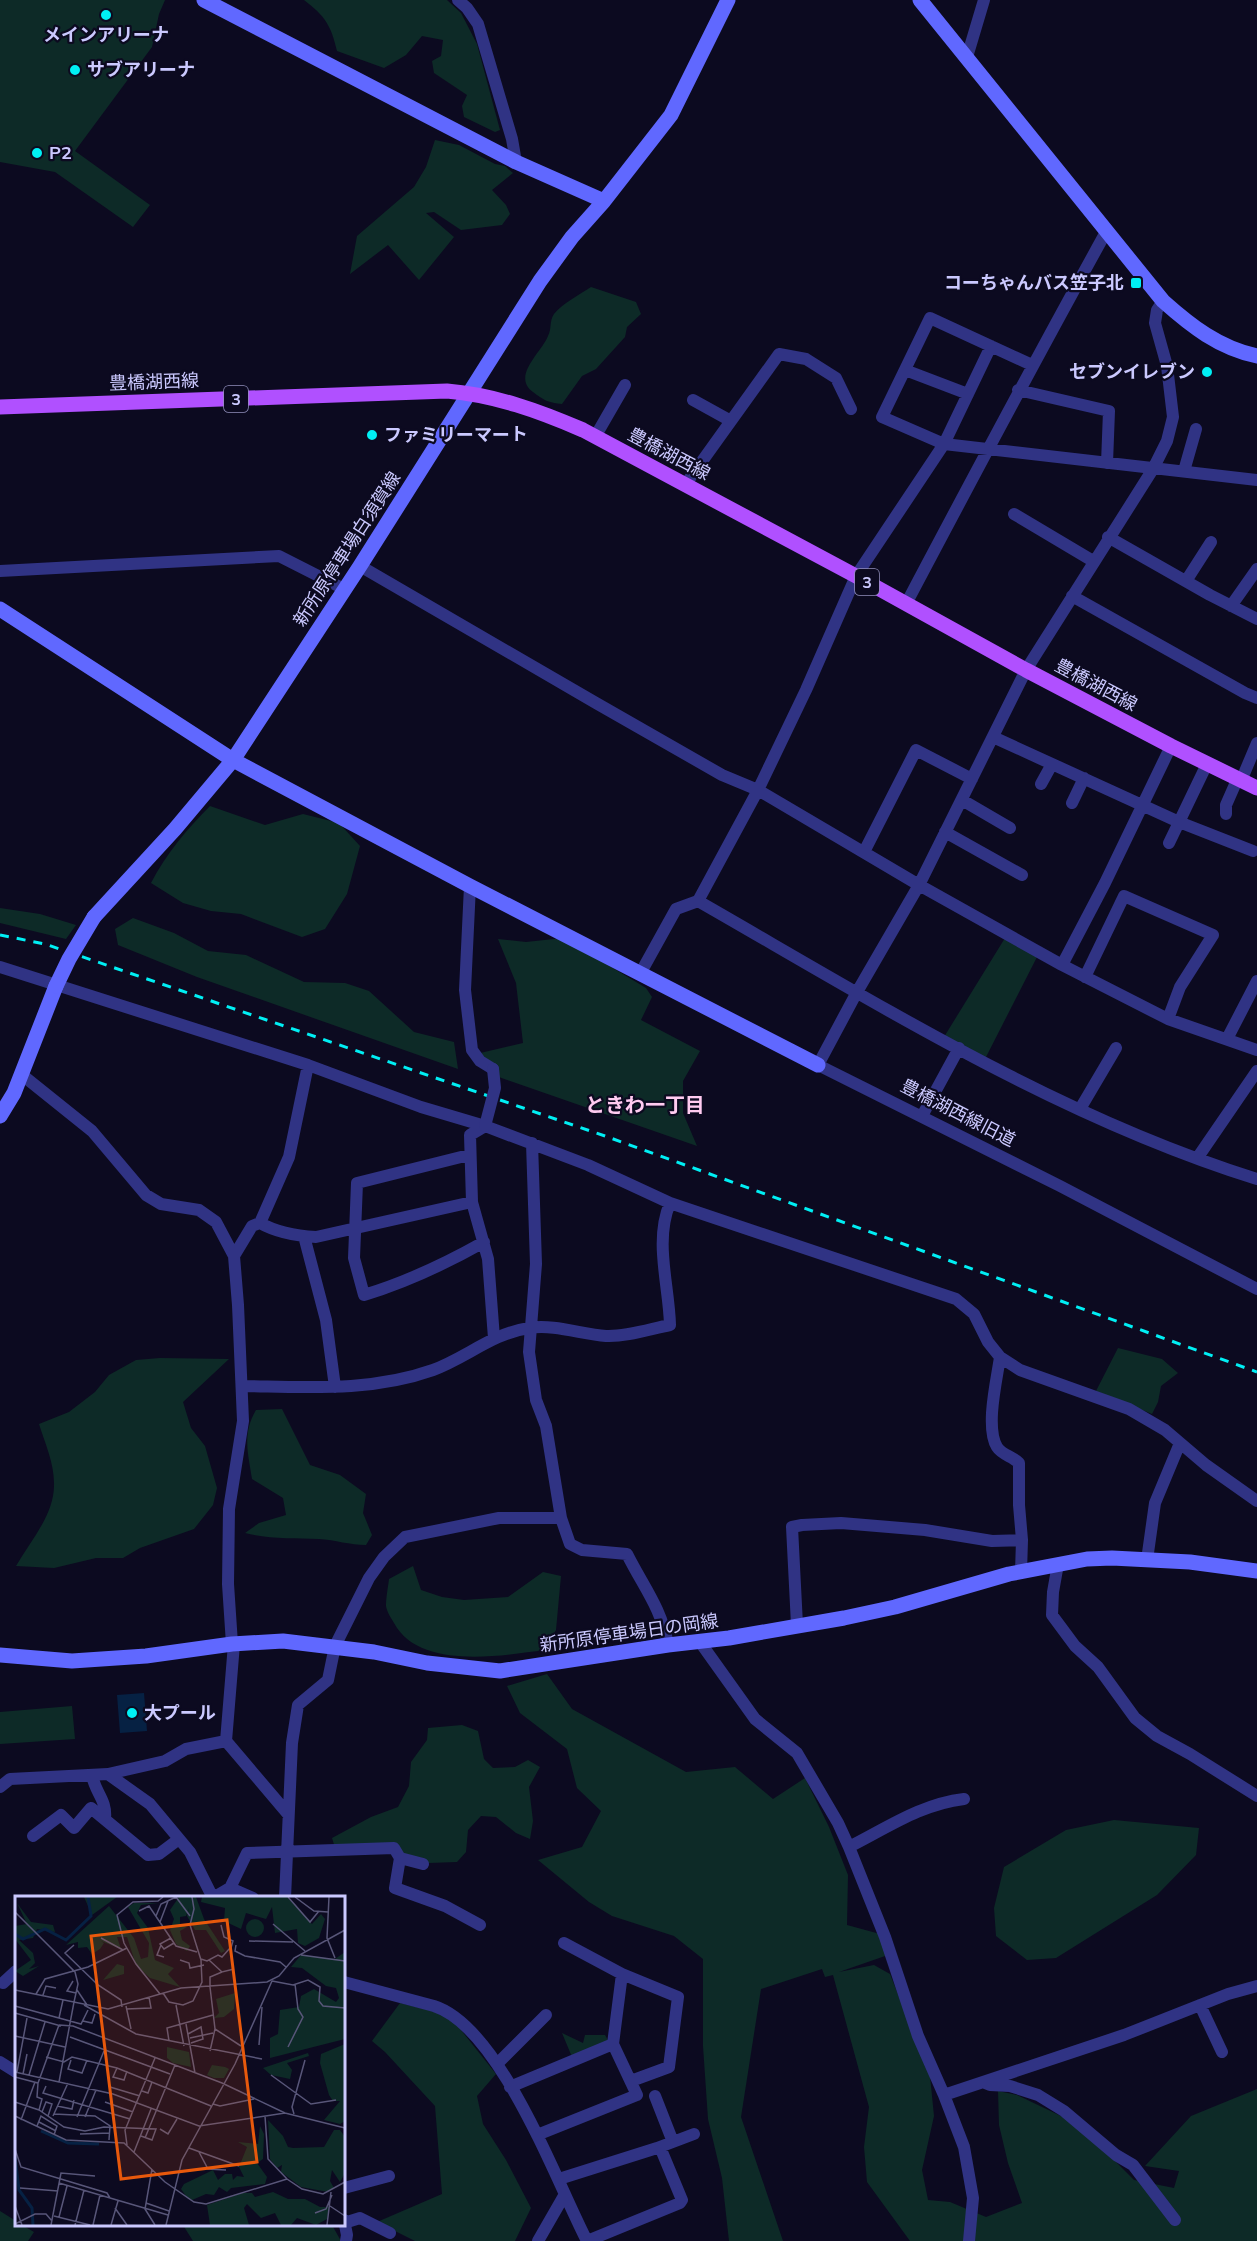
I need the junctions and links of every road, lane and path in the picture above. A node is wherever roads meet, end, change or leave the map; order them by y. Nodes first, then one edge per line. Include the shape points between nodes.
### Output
1 (204, 0) edge
2 (458, 0) edge
3 (728, 0) edge
4 (920, 0) edge
5 (984, 0) edge
6 (967, 57) junction
7 (516, 162) junction
8 (604, 201) junction
9 (1106, 232) junction
10 (1163, 301) junction
11 (991, 346) junction
12 (1257, 356) edge
13 (1032, 365) junction
14 (905, 370) junction
15 (625, 385) dead end
16 (1018, 390) junction
17 (471, 393) junction
18 (968, 394) junction
19 (693, 400) dead end
20 (0, 407) edge
21 (850, 409) dead end
22 (731, 421) junction
23 (1196, 429) dead end
24 (595, 437) junction
25 (944, 444) junction
26 (990, 448) junction
27 (1107, 463) junction
28 (1153, 469) junction
29 (1184, 471) junction
30 (1257, 480) edge
31 (686, 485) junction
32 (1014, 514) dead end
33 (1108, 537) junction
34 (1211, 542) dead end
35 (1093, 561) junction
36 (360, 566) junction
37 (1257, 569) edge
38 (0, 571) edge
39 (856, 576) junction
40 (1186, 581) junction
41 (344, 589) junction
42 (1072, 596) junction
43 (906, 604) junction
44 (1231, 606) junction
45 (0, 609) edge
46 (1257, 619) edge
47 (1026, 670) junction
48 (1257, 698) edge
49 (993, 737) junction
50 (1257, 743) edge
51 (1171, 746) junction
52 (233, 760) junction
53 (1052, 764) junction
54 (1207, 764) junction
55 (972, 778) junction
56 (1084, 778) junction
57 (1239, 780) junction
58 (1041, 784) dead end
59 (1257, 788) edge
60 (758, 790) junction
61 (962, 800) junction
62 (1072, 803) dead end
63 (1144, 806) junction
64 (1226, 814) dead end
65 (1179, 822) junction
66 (1010, 828) dead end
67 (945, 832) junction
68 (1169, 843) dead end
69 (1253, 851) dead end
70 (864, 852) junction
71 (1022, 876) dead end
72 (919, 885) junction
73 (470, 886) junction
74 (698, 901) junction
75 (1062, 965) junction
76 (0, 967) edge
77 (640, 974) junction
78 (1085, 977) junction
79 (1257, 981) edge
80 (56, 986) junction
81 (857, 992) junction
82 (1168, 1019) junction
83 (1257, 1036) edge
84 (1227, 1039) junction
85 (959, 1048) junction
86 (1116, 1048) dead end
87 (1254, 1049) edge
88 (308, 1065) junction
89 (818, 1065) junction
90 (1257, 1071) edge
91 (21, 1074) junction
92 (1080, 1109) junction
93 (0, 1116) edge
94 (922, 1116) junction
95 (485, 1126) junction
96 (532, 1143) junction
97 (469, 1155) junction
98 (1198, 1157) junction
99 (1257, 1179) edge
100 (472, 1202) junction
101 (670, 1203) junction
102 (260, 1222) junction
103 (354, 1229) junction
104 (304, 1236) junction
105 (484, 1242) junction
106 (234, 1256) junction
107 (1257, 1289) edge
108 (531, 1327) junction
109 (494, 1338) junction
110 (1000, 1357) junction
111 (242, 1386) junction
112 (335, 1387) junction
113 (1180, 1443) junction
114 (1257, 1501) edge
115 (561, 1518) junction
116 (1022, 1540) junction
117 (1147, 1560) junction
118 (1058, 1564) junction
119 (1257, 1571) edge
120 (1021, 1572) junction
121 (797, 1625) junction
122 (700, 1642) junction
123 (233, 1644) junction
124 (668, 1645) junction
125 (335, 1647) junction
126 (0, 1655) edge
127 (226, 1741) junction
128 (108, 1774) junction
129 (92, 1775) junction
130 (0, 1787) edge
131 (1257, 1796) edge
132 (102, 1798) junction
133 (964, 1799) dead end
134 (91, 1808) junction
135 (288, 1814) junction
136 (105, 1819) junction
137 (33, 1836) dead end
138 (179, 1839) junction
139 (849, 1847) junction
140 (288, 1851) junction
141 (400, 1858) junction
142 (423, 1864) dead end
143 (230, 1888) junction
144 (212, 1896) edge
145 (216, 1896) edge
146 (248, 1896) edge
147 (285, 1896) edge
148 (480, 1925) dead end
149 (564, 1943) dead end
150 (15, 1972) edge
151 (622, 1974) junction
152 (345, 1982) edge
153 (1, 1984) edge
154 (1257, 1986) edge
155 (1200, 2005) junction
156 (546, 2015) dead end
157 (613, 2044) junction
158 (1222, 2052) dead end
159 (0, 2062) edge
160 (497, 2064) junction
161 (15, 2071) edge
162 (631, 2082) junction
163 (984, 2082) junction
164 (510, 2087) junction
165 (944, 2095) junction
166 (655, 2096) dead end
167 (694, 2134) dead end
168 (537, 2135) junction
169 (673, 2142) junction
170 (660, 2147) junction
171 (389, 2176) dead end
172 (559, 2180) junction
173 (345, 2188) edge
174 (565, 2194) junction
175 (1174, 2220) dead end
176 (345, 2222) edge
177 (345, 2225) edge
178 (390, 2233) dead end
179 (351, 2240) edge
180 (538, 2241) edge
181 (587, 2241) edge
182 (969, 2241) edge

1 - 7 main road
2 - 7 street via 478,24
3 - 8 main road, 新所原停車場白須賀線 via 671,115
4 - 6 main road
5 - 6 street
6 - 9 main road
7 - 8 main road
8 - 17 main road, 新所原停車場白須賀線 via 540,281
9 - 10 main road
9 - 13 street
10 - 12 main road via 1216,342
10 - 28 street via 1155,323 1167,366 1173,417 1167,441
11 - 13 street
11 - 14 street via 930,318
11 - 18 street
13 - 16 street
14 - 18 street
14 - 25 street via 882,417
15 - 24 street
16 - 26 street
16 - 27 street via 1109,411
17 - 20 main road, 豊橋湖西線 / 3
17 - 24 main road, 豊橋湖西線 / 3 via 538,411
17 - 36 main road, 新所原停車場白須賀線
18 - 25 street
19 - 22 street
21 - 22 street via 836,378 806,359 779,354
22 - 31 street
23 - 29 street
24 - 31 main road, 豊橋湖西線 / 3
25 - 26 street
25 - 39 street
26 - 27 street
26 - 43 street
27 - 28 street
28 - 29 street
28 - 33 street
29 - 30 street
31 - 39 main road, 豊橋湖西線 / 3
32 - 35 street
33 - 35 street
33 - 40 street
34 - 40 street
35 - 42 street
36 - 41 main road, 新所原停車場白須賀線
36 - 60 street via 722,775
37 - 44 street
38 - 41 street via 279,556
39 - 43 main road, 豊橋湖西線 / 3
39 - 60 street
40 - 44 street
41 - 52 main road, 新所原停車場白須賀線
42 - 47 street
42 - 48 street
43 - 47 main road, 豊橋湖西線 / 3
44 - 46 street
45 - 52 main road, 豊橋湖西線旧道
47 - 49 street
47 - 51 main road, 豊橋湖西線 / 3
49 - 53 street
49 - 55 street
50 - 57 street
51 - 54 main road, 豊橋湖西線 / 3
51 - 63 street
52 - 73 main road, 豊橋湖西線旧道
52 - 80 main road, 新所原停車場白須賀線, bridge via 94,917
53 - 56 street
53 - 58 street
54 - 57 main road, 豊橋湖西線 / 3
54 - 65 street
55 - 61 street
55 - 70 street via 916,750
56 - 62 street
56 - 63 street
57 - 59 main road, 豊橋湖西線 / 3
57 - 64 street via 1226,805
60 - 70 street
60 - 74 street
61 - 66 street
61 - 67 street
63 - 65 street
63 - 75 street
65 - 68 street
65 - 69 street
67 - 71 street
67 - 72 street
70 - 72 street
72 - 75 street
72 - 81 street
73 - 77 main road, 豊橋湖西線旧道
73 - 95 street, bridge via 465,990 472,1050 493,1069 495,1089
74 - 77 street via 676,909
74 - 81 street
75 - 78 street
76 - 80 street
77 - 89 main road, 豊橋湖西線旧道
78 - 82 street
78 - 82 street via 1124,896 1213,935 1180,987
79 - 84 street
80 - 88 street
80 - 91 main road, 新所原停車場白須賀線
81 - 85 street
81 - 89 street
82 - 84 street
83 - 87 street
84 - 87 street
85 - 92 street
85 - 94 street
86 - 92 street
88 - 95 street via 398,1100
88 - 102 street via 289,1157
89 - 94 street, 豊橋湖西線旧道
90 - 98 street
91 - 93 main road, 新所原停車場白須賀線
91 - 106 street via 92,1131 146,1195 161,1204 200,1210 216,1222
92 - 98 street
94 - 107 street, 豊橋湖西線旧道
95 - 96 street
95 - 97 street via 470,1135
96 - 101 street
96 - 108 street via 536,1264
97 - 100 street
97 - 103 street via 357,1183
98 - 99 street
100 - 103 street
100 - 105 street
101 - 108 street via 662,1240 669,1324 608,1336
101 - 110 street via 956,1299 974,1314
102 - 104 street
102 - 106 street via 252,1226
103 - 104 street
103 - 105 street via 354,1258 364,1295 444,1265
104 - 112 street via 326,1320
105 - 109 street
106 - 111 street
108 - 109 street
108 - 115 street via 529,1352 536,1400 546,1426
109 - 112 street via 455,1362 411,1377 360,1387
110 - 113 street via 1020,1370 1129,1409 1166,1430
110 - 116 street via 992,1425 996,1446 1019,1463
111 - 112 street
111 - 123 street via 243,1420 229,1509 228,1584
113 - 114 street
113 - 117 street via 1155,1503
115 - 124 street via 570,1544 582,1551 627,1554 654,1600
115 - 125 street via 499,1518 405,1537 369,1578
116 - 120 street
116 - 121 street via 992,1541 842,1523 792,1527
117 - 118 main road, 新所原停車場日の岡線 via 1087,1559
117 - 119 main road, 新所原停車場日の岡線
118 - 120 main road, 新所原停車場日の岡線
118 - 131 street via 1052,1615 1136,1718 1157,1736
120 - 121 main road, 新所原停車場日の岡線 via 895,1607
121 - 122 main road, 新所原停車場日の岡線
122 - 124 main road, 新所原停車場日の岡線
122 - 139 street via 755,1719 797,1754
123 - 125 main road, 新所原停車場日の岡線 via 283,1641
123 - 126 main road, 新所原停車場日の岡線 via 82,1661
123 - 127 street
124 - 125 main road, 新所原停車場日の岡線 via 500,1671
125 - 135 street via 328,1680 298,1705
127 - 128 street via 186,1749 165,1761
127 - 135 street
128 - 129 street
128 - 138 street via 150,1804
129 - 130 street via 10,1779
129 - 132 street
132 - 134 street
132 - 136 street
133 - 139 street via 943,1801 914,1812
134 - 136 street
134 - 137 street via 74,1828 61,1815
135 - 140 street
136 - 138 street via 148,1855 159,1854
138 - 144 street via 190,1852
139 - 165 street via 918,2036
140 - 141 street via 394,1848
140 - 143 street via 247,1853
140 - 147 street
141 - 142 street
141 - 148 street via 395,1888 445,1906
143 - 145 street
143 - 146 street
149 - 151 street
150 - 153 street
151 - 157 street
151 - 162 street via 678,1997 669,2067
152 - 160 street via 448,2011
154 - 155 street
155 - 158 street
155 - 163 street via 1151,2026
156 - 160 street
157 - 162 street
157 - 164 street
159 - 161 street
160 - 164 street
162 - 168 street via 637,2095
163 - 165 street
163 - 175 street via 1038,2095 1064,2111 1133,2165
164 - 168 street
165 - 182 street via 964,2147 973,2198
166 - 169 street
167 - 169 street
168 - 172 street
169 - 170 street
170 - 172 street
170 - 181 street via 682,2200 680,2204
171 - 173 street
172 - 174 street
174 - 180 street
174 - 181 street
176 - 178 street via 360,2218
177 - 179 street

